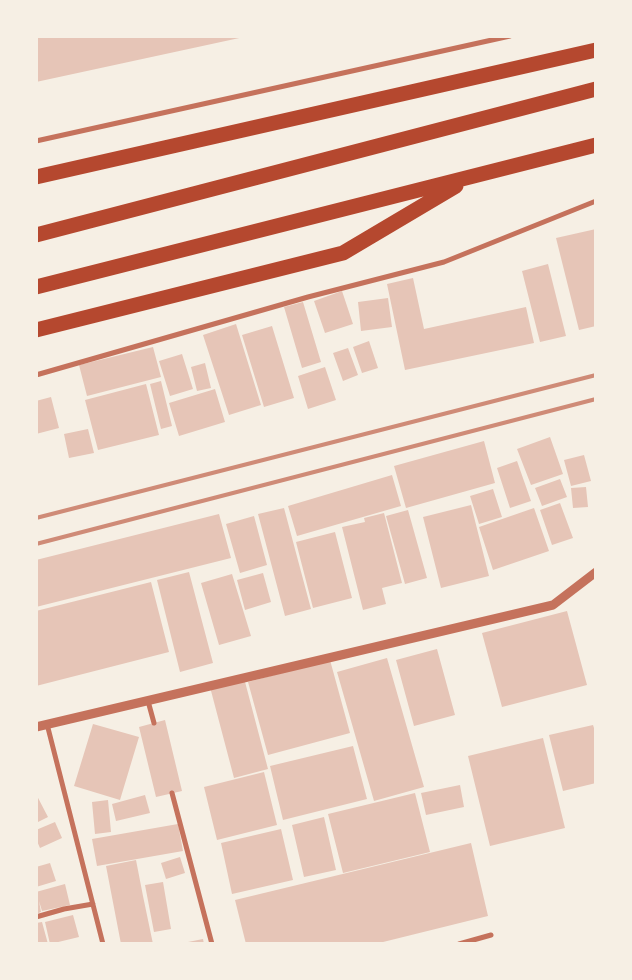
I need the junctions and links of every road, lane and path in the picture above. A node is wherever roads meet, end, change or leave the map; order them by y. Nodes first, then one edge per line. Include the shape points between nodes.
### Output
1 (510, 36) edge
2 (596, 50) edge
3 (596, 88) edge
4 (36, 141) edge
5 (596, 145) edge
6 (36, 177) edge
7 (470, 177) junction
8 (596, 201) edge
9 (36, 236) edge
10 (36, 287) edge
11 (36, 330) edge
12 (36, 375) edge
13 (596, 572) edge
14 (148, 701) junction
15 (154, 723) dead end
16 (47, 724) junction
17 (36, 727) edge
18 (172, 793) dead end
19 (93, 904) junction
20 (36, 917) edge
21 (491, 935) dead end
22 (103, 944) edge
23 (212, 944) edge
24 (459, 944) edge

1 - 4 street
2 - 6 highway
3 - 9 highway
5 - 7 highway
7 - 10 highway
7 - 11 highway via 342,253
8 - 12 street via 444,262 308,297
13 - 14 street via 553,605
14 - 15 street
14 - 16 street
16 - 17 street
16 - 19 street
18 - 23 street
19 - 20 street
19 - 22 street
21 - 24 street

